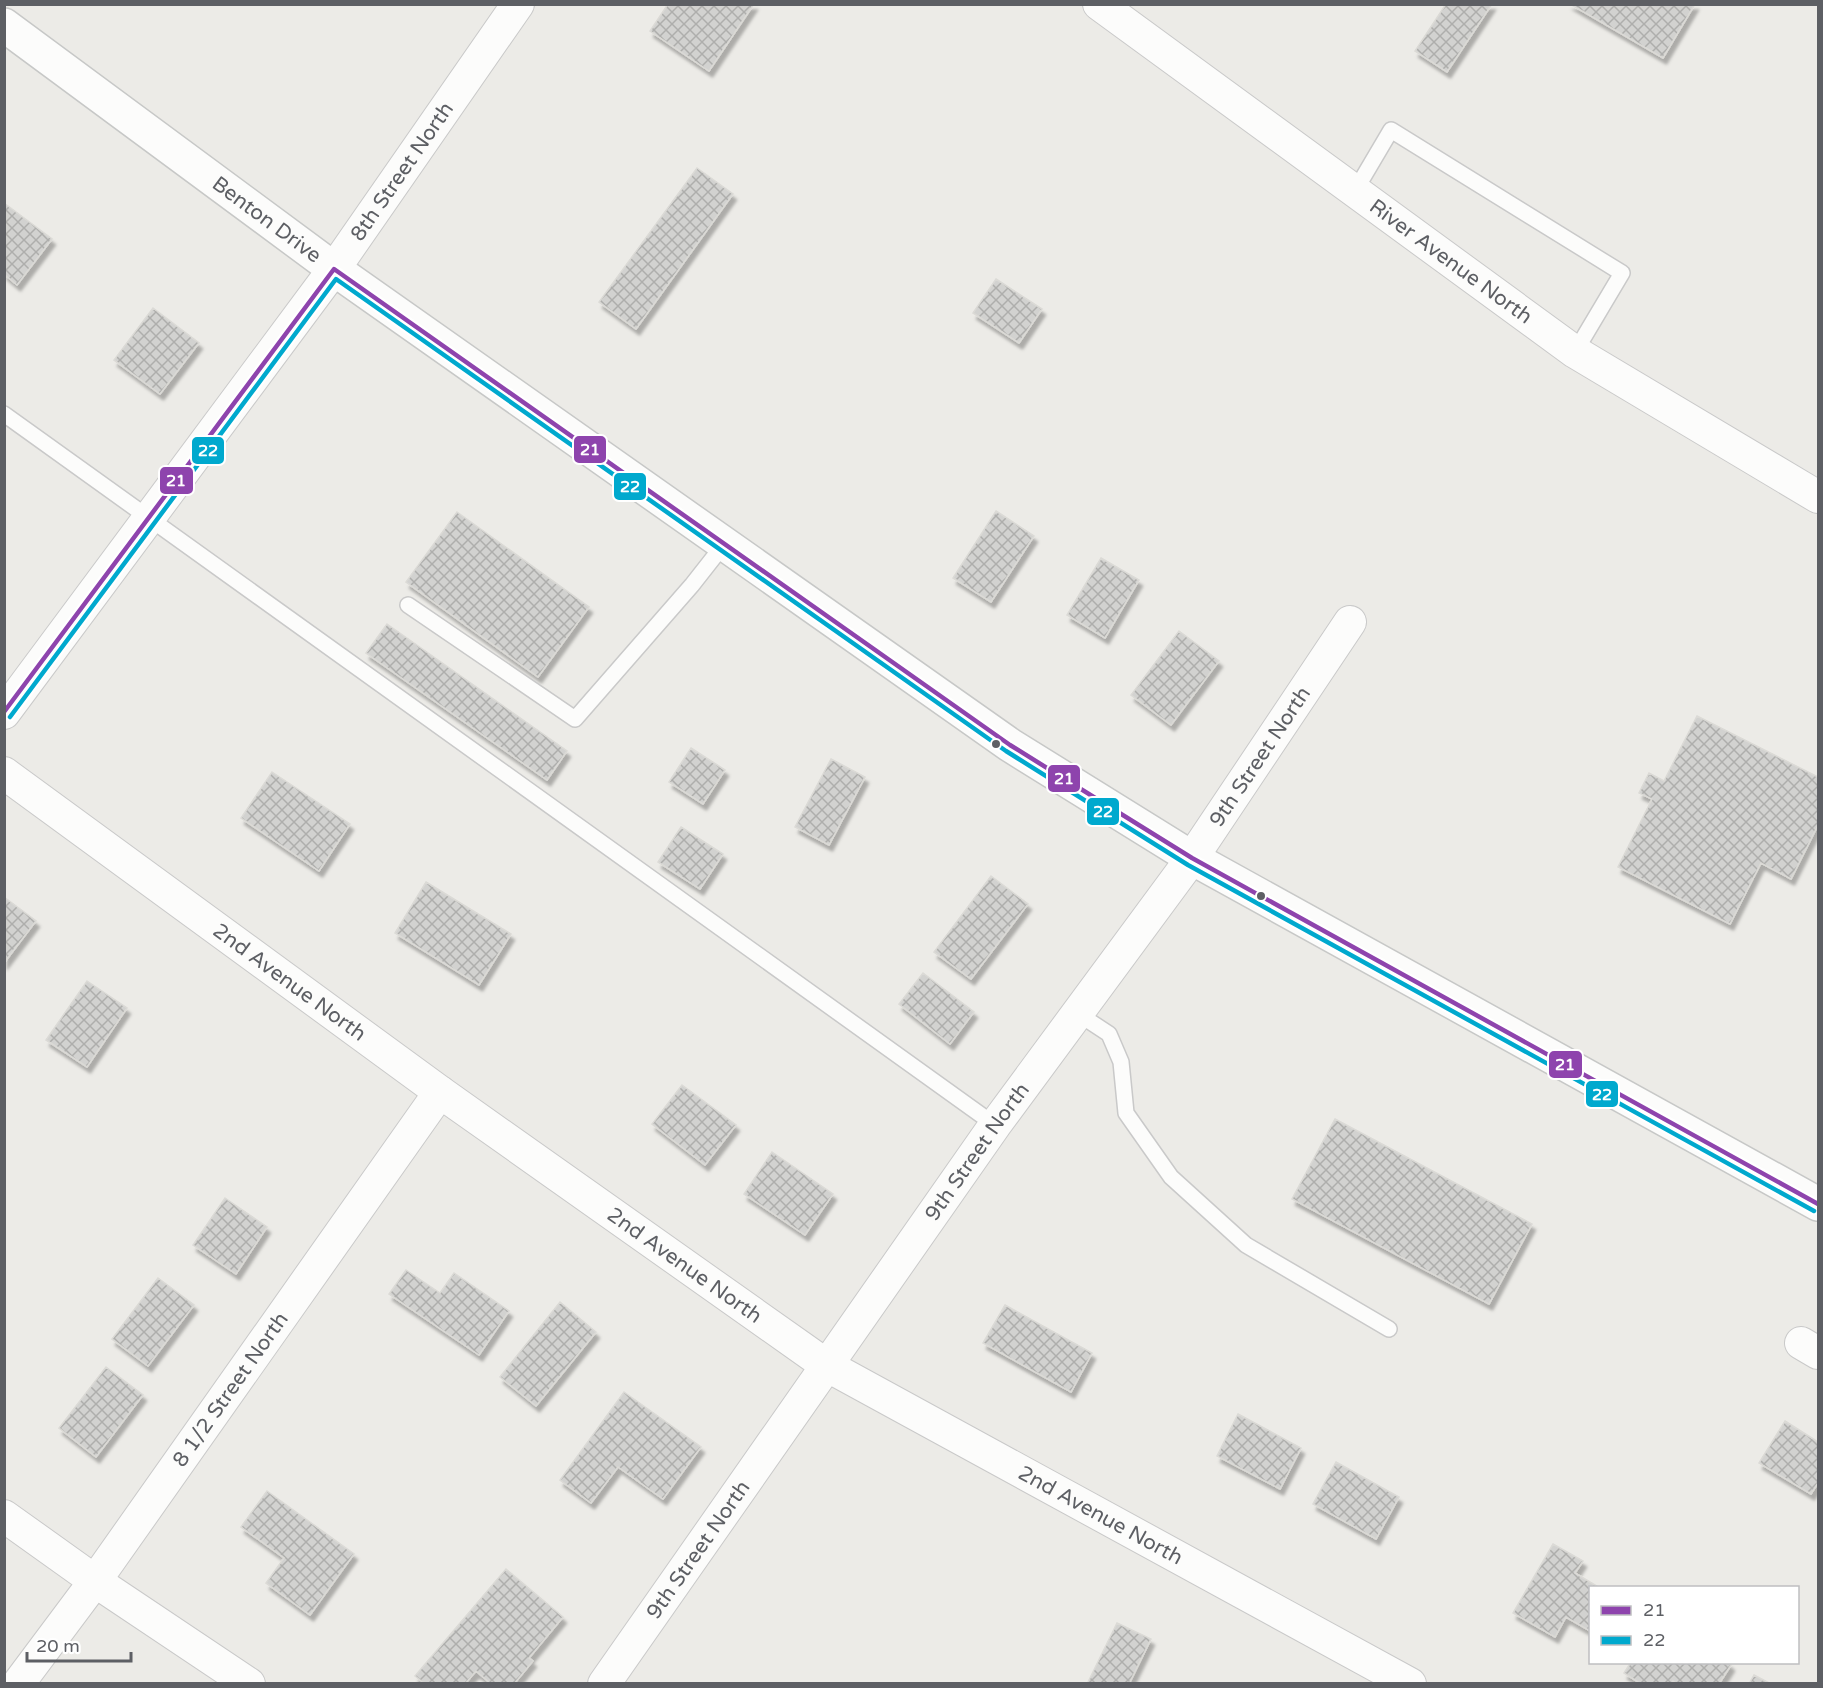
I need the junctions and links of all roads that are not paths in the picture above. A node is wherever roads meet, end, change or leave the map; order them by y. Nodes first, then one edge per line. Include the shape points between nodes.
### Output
1 (518, 4) edge
2 (1099, 4) edge
3 (4, 25) edge
4 (1355, 191) junction
5 (334, 269) junction
6 (1575, 352) junction
7 (4, 414) edge
8 (1818, 497) edge
9 (149, 518) junction
10 (724, 543) junction
11 (408, 604) dead end
12 (1350, 622) dead end
13 (4, 713) edge
14 (4, 773) edge
15 (1191, 858) junction
16 (1077, 1013) junction
17 (440, 1092) junction
18 (994, 1125) junction
19 (1818, 1204) edge
20 (1389, 1329) dead end
21 (826, 1365) junction
22 (4, 1516) edge
23 (95, 1581) junction
24 (18, 1683) edge
25 (249, 1683) edge
26 (604, 1683) edge
27 (1410, 1683) edge

1 - 5 street, 8th Street North
2 - 4 street, River Avenue North
3 - 5 main road, Benton Drive
4 - 6 street, River Avenue North
4 - 6 lane via 1391,130 1622,273
5 - 9 street, 8th Street North
5 - 10 main road, Benton Drive
6 - 8 street, River Avenue North
7 - 9 lane
9 - 13 street, 8th Street North
9 - 18 lane
10 - 11 lane via 575,719
10 - 15 main road, Benton Drive via 1010,745
12 - 15 street, 9th Street North
14 - 17 street, 2nd Avenue North
15 - 16 street, 9th Street North
15 - 19 main road, Benton Drive
16 - 18 street, 9th Street North
16 - 20 lane via 1109,1034 1121,1062 1125,1113 1171,1177 1246,1245
17 - 21 street, 2nd Avenue North
17 - 23 street, 8 1/2 Street North
18 - 21 street, 9th Street North
21 - 26 street, 9th Street North
21 - 27 street, 2nd Avenue North
22 - 23 street
23 - 24 street, 8 1/2 Street North
23 - 25 street

